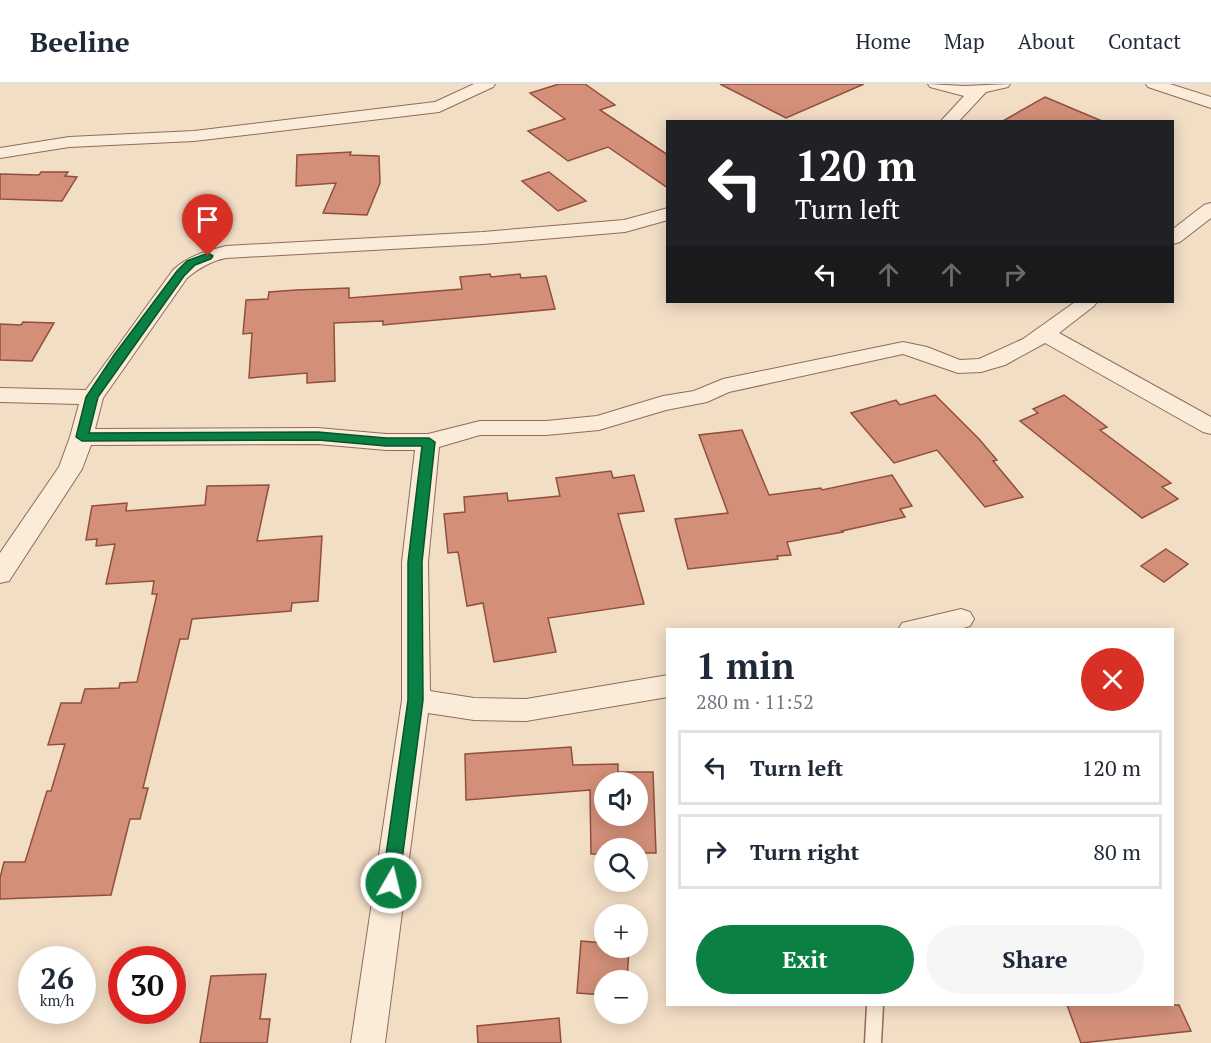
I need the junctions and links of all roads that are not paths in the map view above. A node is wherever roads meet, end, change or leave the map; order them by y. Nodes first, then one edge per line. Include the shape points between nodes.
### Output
1 (487, 84) edge
2 (936, 84) edge
3 (1002, 84) edge
4 (1154, 84) edge
5 (980, 90) junction
6 (1211, 103) edge
7 (950, 120) edge
8 (0, 153) edge
9 (1211, 209) edge
10 (666, 215) edge
11 (1174, 237) edge
12 (1086, 303) edge
13 (1045, 334) junction
14 (0, 395) edge
15 (92, 397) junction
16 (1211, 427) edge
17 (82, 437) junction
18 (429, 442) junction
19 (0, 574) edge
20 (961, 619) dead end
21 (920, 628) edge
22 (666, 686) edge
23 (416, 700) junction
24 (875, 1006) edge
25 (368, 1043) edge
26 (873, 1043) edge

1 - 8 street via 439,107 194,136 69,142
2 - 5 street via 964,91
3 - 5 street
4 - 6 street
5 - 7 street
9 - 11 street
10 - 15 street via 625,226 208,256 191,263 180,274
12 - 13 street
13 - 16 street
13 - 18 street via 999,360 964,367 914,348 903,348 723,386 699,397 663,403 599,423 480,428
14 - 15 street
15 - 17 street
17 - 18 street via 318,436
17 - 19 street via 70,469
18 - 23 street via 415,562
20 - 21 street
22 - 23 street via 526,710 474,709
23 - 25 street
24 - 26 lane

